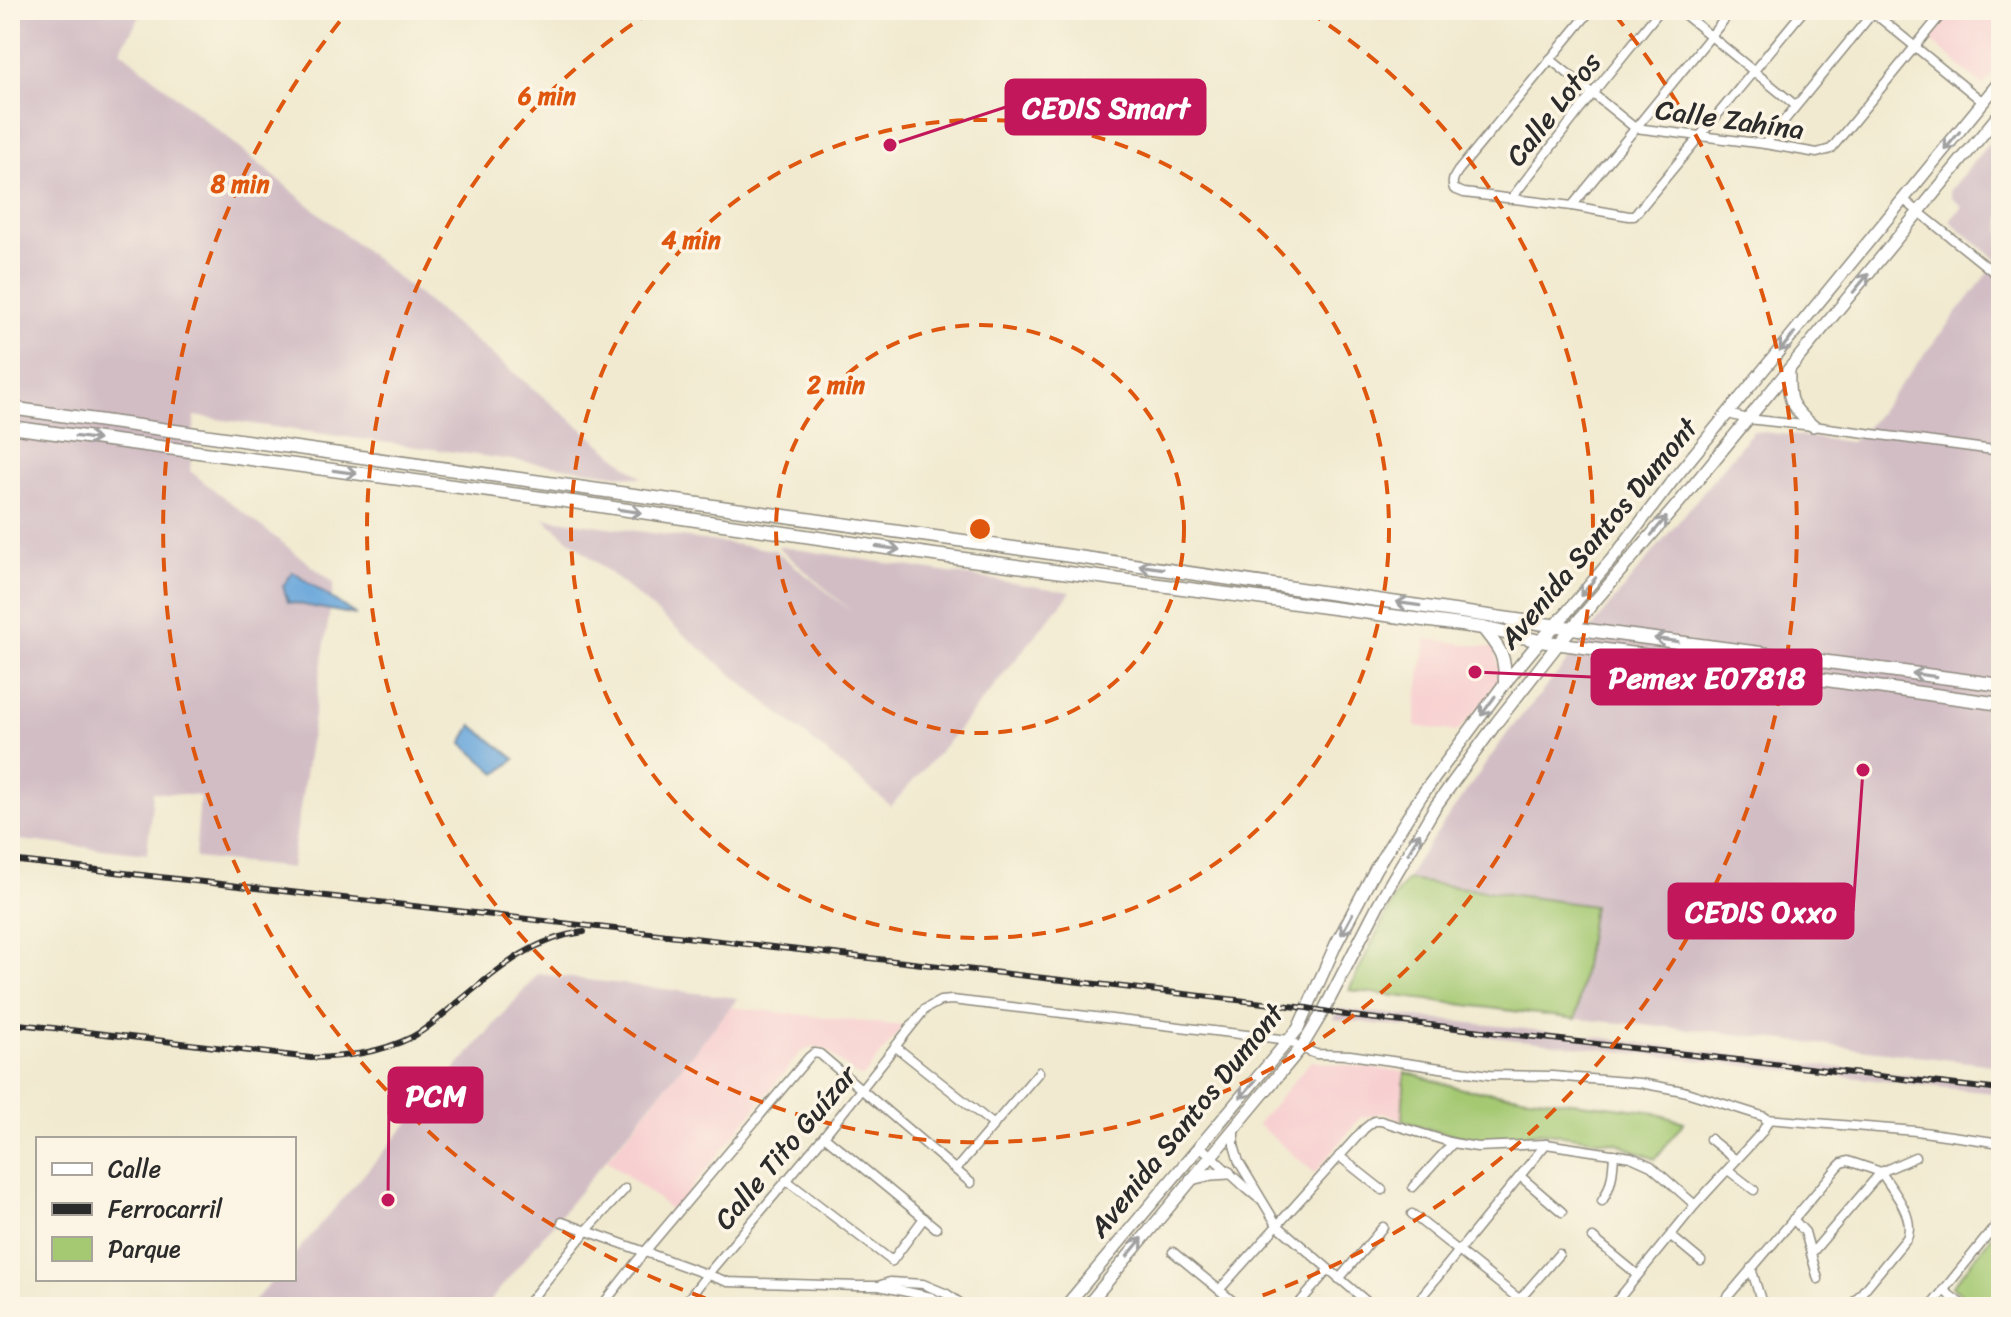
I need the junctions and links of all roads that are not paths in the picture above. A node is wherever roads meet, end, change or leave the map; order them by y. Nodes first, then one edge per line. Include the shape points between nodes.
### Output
1 (1591, 10) edge
2 (1660, 10) edge
3 (1679, 10) edge
4 (1732, 10) edge
5 (1804, 10) edge
6 (1945, 10) edge
7 (1872, 11) edge
8 (1711, 36) junction
9 (1915, 46) junction
10 (1550, 59) junction
11 (1754, 72) junction
12 (2001, 80) edge
13 (1593, 93) junction
14 (1983, 102) junction
15 (1795, 105) junction
16 (2001, 112) edge
17 (1635, 128) junction
18 (1701, 137) junction
19 (1765, 144) junction
20 (1511, 199) junction
21 (1904, 200) junction
22 (1572, 206) junction
23 (1920, 211) junction
24 (2001, 278) edge
25 (1789, 369) junction
26 (10, 408) edge
27 (1728, 414) junction
28 (1748, 419) junction
29 (1813, 426) junction
30 (10, 427) edge
31 (2001, 451) edge
32 (581, 487) junction
33 (580, 503) junction
34 (1617, 553) junction
35 (1628, 563) junction
36 (1556, 625) junction
37 (1483, 628) junction
38 (1572, 628) junction
39 (1540, 641) junction
40 (1559, 643) junction
41 (1505, 683) junction
42 (2001, 685) edge
43 (2001, 704) edge
44 (1289, 1040) junction
45 (896, 1047) junction
46 (1301, 1048) junction
47 (1039, 1072) dead end
48 (862, 1089) junction
49 (1763, 1116) junction
50 (994, 1125) junction
51 (1234, 1129) junction
52 (824, 1136) junction
53 (1710, 1139) dead end
54 (1453, 1143) junction
55 (2001, 1143) edge
56 (1546, 1144) junction
57 (1199, 1145) junction
58 (1614, 1154) junction
59 (1211, 1156) junction
60 (1339, 1156) junction
61 (1915, 1157) dead end
62 (1736, 1160) junction
63 (956, 1169) junction
64 (1728, 1170) junction
65 (1881, 1172) junction
66 (1229, 1173) junction
67 (1520, 1176) junction
68 (1191, 1179) junction
69 (786, 1180) junction
70 (971, 1183) dead end
71 (1413, 1187) dead end
72 (625, 1189) dead end
73 (1382, 1190) dead end
74 (1754, 1190) dead end
75 (1259, 1198) junction
76 (1602, 1201) dead end
77 (1695, 1205) junction
78 (1562, 1212) dead end
79 (1412, 1214) dead end
80 (924, 1218) junction
81 (1793, 1219) junction
82 (2001, 1219) edge
83 (562, 1222) dead end
84 (1277, 1225) junction
85 (1383, 1227) dead end
86 (936, 1228) dead end
87 (587, 1230) junction
88 (1671, 1236) junction
89 (1593, 1238) dead end
90 (1459, 1251) junction
91 (645, 1252) junction
92 (1173, 1252) dead end
93 (1559, 1254) dead end
94 (1811, 1254) junction
95 (892, 1261) junction
96 (1701, 1261) dead end
97 (1751, 1268) junction
98 (1328, 1270) junction
99 (707, 1275) junction
100 (1638, 1275) junction
101 (1339, 1279) junction
102 (1818, 1279) dead end
103 (890, 1286) junction
104 (1219, 1290) junction
105 (1943, 1290) junction
106 (1520, 1299) junction
107 (525, 1307) edge
108 (601, 1307) edge
109 (682, 1307) edge
110 (950, 1307) edge
111 (966, 1307) edge
112 (1065, 1307) edge
113 (1086, 1307) edge
114 (1240, 1307) edge
115 (1296, 1307) edge
116 (1373, 1307) edge
117 (1413, 1307) edge
118 (1513, 1307) edge
119 (1529, 1307) edge
120 (1612, 1307) edge
121 (1719, 1307) edge
122 (1763, 1307) edge
123 (1850, 1307) edge
124 (1930, 1307) edge
125 (1965, 1307) edge

1 - 10 street
2 - 13 street, Calle Lotos
3 - 8 street
4 - 8 street
5 - 11 street
6 - 9 street
7 - 9 street
7 - 15 street
8 - 11 street
8 - 17 street
9 - 14 street
9 - 19 street, Calle Zahína via 1831,149 1817,153
10 - 13 street, Calle Zahína
10 - 20 street via 1453,179 1458,191
11 - 15 street
11 - 18 street
12 - 14 main road, Avenida Santos Dumont
13 - 17 street, Calle Zahína
13 - 20 street, Calle Lotos
14 -> 21 main road, Avenida Santos Dumont
15 - 19 street
16 - 23 main road, Avenida Santos Dumont
17 - 18 street, Calle Zahína
17 - 22 street
18 - 19 street, Calle Zahína
18 - 22 street via 1637,214
20 - 22 street
21 - 23 street
21 -> 27 main road, Avenida Santos Dumont
23 - 24 street
25 -> 23 main road, Avenida Santos Dumont
25 - 28 main road, Avenida Santos Dumont
25 - 29 main road via 1791,401
26 - 32 main road
27 - 28 street
27 - 34 main road, Avenida Santos Dumont
28 - 29 street
35 -> 28 main road, Avenida Santos Dumont
29 - 31 street
30 -> 33 main road
32 - 33 main road
36 -> 32 main road
33 -> 37 main road
34 - 35 main road
34 -> 36 main road, Avenida Santos Dumont
35 - 38 main road, Avenida Santos Dumont
36 - 38 main road
36 - 39 main road, Avenida Santos Dumont
37 - 39 main road
37 - 41 main road via 1502,654
38 - 40 main road, Avenida Santos Dumont
42 -> 38 main road
39 - 40 main road
39 - 41 main road, Avenida Santos Dumont
40 - 43 main road
46 -> 40 main road, Avenida Santos Dumont via 1435,807
41 -> 44 main road, Avenida Santos Dumont via 1421,796 1376,868
44 - 45 street, Calle Tito Guízar via 952,1000 932,1004
44 - 46 street
44 -> 57 main road, Avenida Santos Dumont
45 - 48 street, Calle Tito Guízar
45 - 50 street
46 - 49 street via 1489,1075 1640,1083
46 - 51 main road, Avenida Santos Dumont
47 - 50 street
48 - 52 street, Calle Tito Guízar
48 - 63 street
48 - 91 street via 820,1054 810,1056
49 - 55 street
49 - 62 street via 1766,1127
50 - 63 street
51 - 59 main road, Avenida Santos Dumont
51 - 75 street via 1239,1162
52 - 69 street, Calle Tito Guízar
52 - 80 street
53 - 62 street
54 - 56 street
54 - 60 street via 1374,1121
54 - 71 street
56 - 58 street
56 - 67 street
57 - 59 street
57 - 112 main road, Avenida Santos Dumont
58 - 76 street
58 - 77 street via 1651,1166
59 - 66 street
59 - 68 main road, Avenida Santos Dumont
60 - 73 street
60 - 84 street
61 - 65 street
62 - 64 street
63 - 70 street
64 - 74 street
64 - 77 street
65 - 81 street via 1853,1161 1842,1163
65 - 94 street
65 - 123 street via 1905,1211 1910,1231
66 - 68 main road
66 - 75 street
67 - 78 street
67 - 90 street
113 -> 68 main road, Avenida Santos Dumont
69 - 95 street
69 - 99 street, Calle Tito Guízar
72 - 87 street
75 - 84 street
77 - 88 street
79 - 90 street
80 - 86 street
80 - 95 street
81 - 94 street via 1805,1232
81 - 97 street
82 - 105 street
83 - 87 street
84 - 98 street
84 - 104 street
85 - 101 street
87 - 91 street
87 - 107 street
88 - 96 street
88 - 100 street
89 - 100 street
90 - 106 street
90 - 117 street
91 - 99 street
91 - 108 street
92 - 104 street
93 - 106 street
94 - 102 street
95 - 103 street
97 - 121 street
97 - 122 street
98 - 101 street
98 - 115 street
99 - 103 street via 741,1284
99 - 109 street, Calle Tito Guízar
100 - 120 street
101 - 116 street
103 - 110 street
103 - 111 street via 923,1284
104 - 114 street
105 - 124 street
105 - 125 street
106 - 118 street
106 - 119 street

